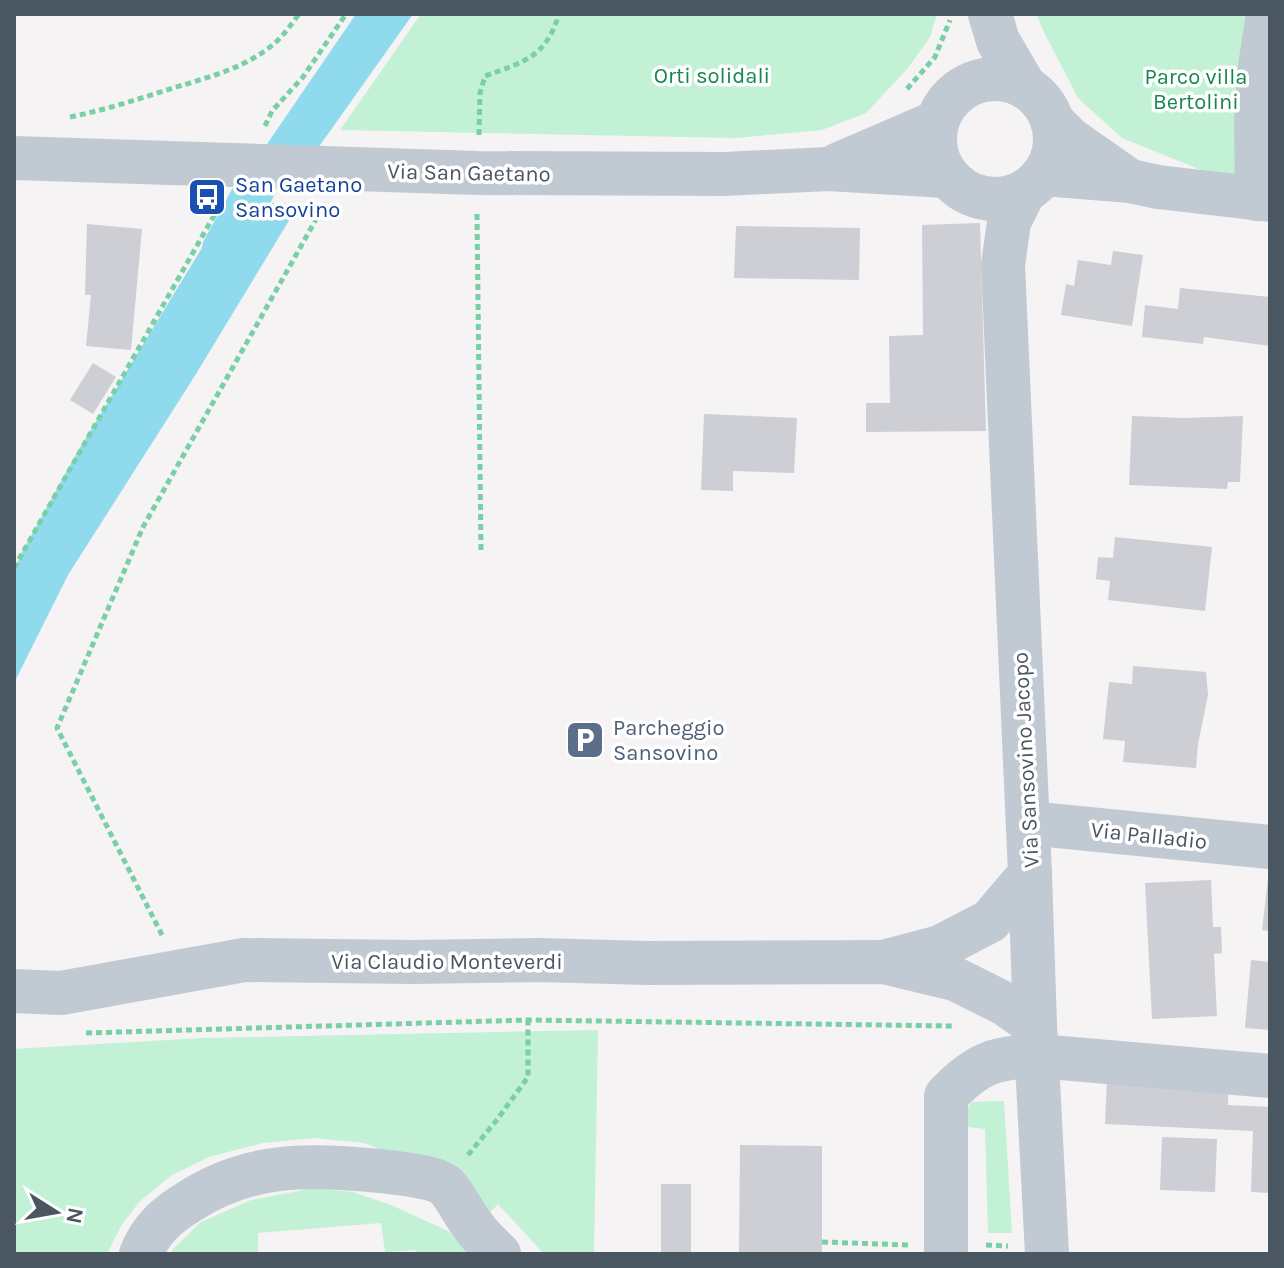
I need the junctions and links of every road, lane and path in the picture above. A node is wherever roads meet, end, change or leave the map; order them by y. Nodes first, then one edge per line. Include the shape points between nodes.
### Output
1 (299, 14) edge
2 (346, 14) edge
3 (559, 14) edge
4 (980, 14) edge
5 (990, 14) edge
6 (1268, 14) edge
7 (964, 87) junction
8 (1025, 87) junction
9 (60, 119) dead end
10 (1052, 121) junction
11 (937, 122) junction
12 (260, 135) dead end
13 (479, 148) dead end
14 (14, 158) edge
15 (828, 169) junction
16 (1130, 181) junction
17 (1034, 183) junction
18 (962, 187) junction
19 (225, 197) dead end
20 (1263, 199) edge
21 (325, 203) dead end
22 (477, 211) dead end
23 (1003, 265) junction
24 (481, 551) dead end
25 (14, 568) edge
26 (1028, 823) junction
27 (1270, 847) edge
28 (1030, 874) junction
29 (884, 962) junction
30 (175, 973) junction
31 (14, 991) edge
32 (528, 1020) junction
33 (966, 1026) dead end
34 (76, 1033) dead end
35 (1037, 1040) junction
36 (1270, 1076) edge
37 (496, 1121) dead end
38 (822, 1242) dead end
39 (843, 1243) dead end
40 (141, 1254) edge
41 (499, 1254) edge
42 (946, 1254) edge
43 (1047, 1254) edge

1 - 9 path via 270,47 230,69
2 - 12 path via 303,77 272,111
3 - 13 path via 542,49 485,76
4 - 7 street
5 - 8 street via 998,41
6 - 20 street via 1256,122
7 - 8 street via 995,79
7 - 11 street via 952,96
8 - 10 street via 1046,107
10 - 16 street
10 - 17 street via 1052,158
11 - 15 street, Via San Gaetano
11 - 18 street via 937,159
14 - 15 street, Via San Gaetano via 478,173
15 - 18 street, Via San Gaetano
16 - 17 street
16 - 20 street
17 - 18 street via 1009,198 994,200
17 - 23 street, Via Sansovino Jacopo via 1009,222
18 - 23 street, Via Sansovino Jacopo via 991,224
19 - 25 path
21 - 30 path via 143,527 57,728 172,954
22 - 24 path
23 - 26 street, Via Sansovino Jacopo
26 - 27 street, Via Palladio
26 - 28 street, Via Sansovino Jacopo
28 - 29 street, Via Claudio Monteverdi via 990,921 940,947
28 - 35 street, Via Sansovino Jacopo
29 - 30 street, Via Claudio Monteverdi via 244,960
29 - 35 street, Via Claudio Monteverdi via 955,979 1005,1004
30 - 31 street, Via Claudio Monteverdi via 61,993
32 - 33 path
32 - 34 path
32 - 37 path via 528,1077
35 - 36 street
35 - 42 street via 1015,1056 966,1076 946,1096
35 - 43 street, Via Sansovino Jacopo
38 - 39 path
40 - 41 street via 169,1214 201,1194 248,1173 295,1167 416,1175 445,1185

